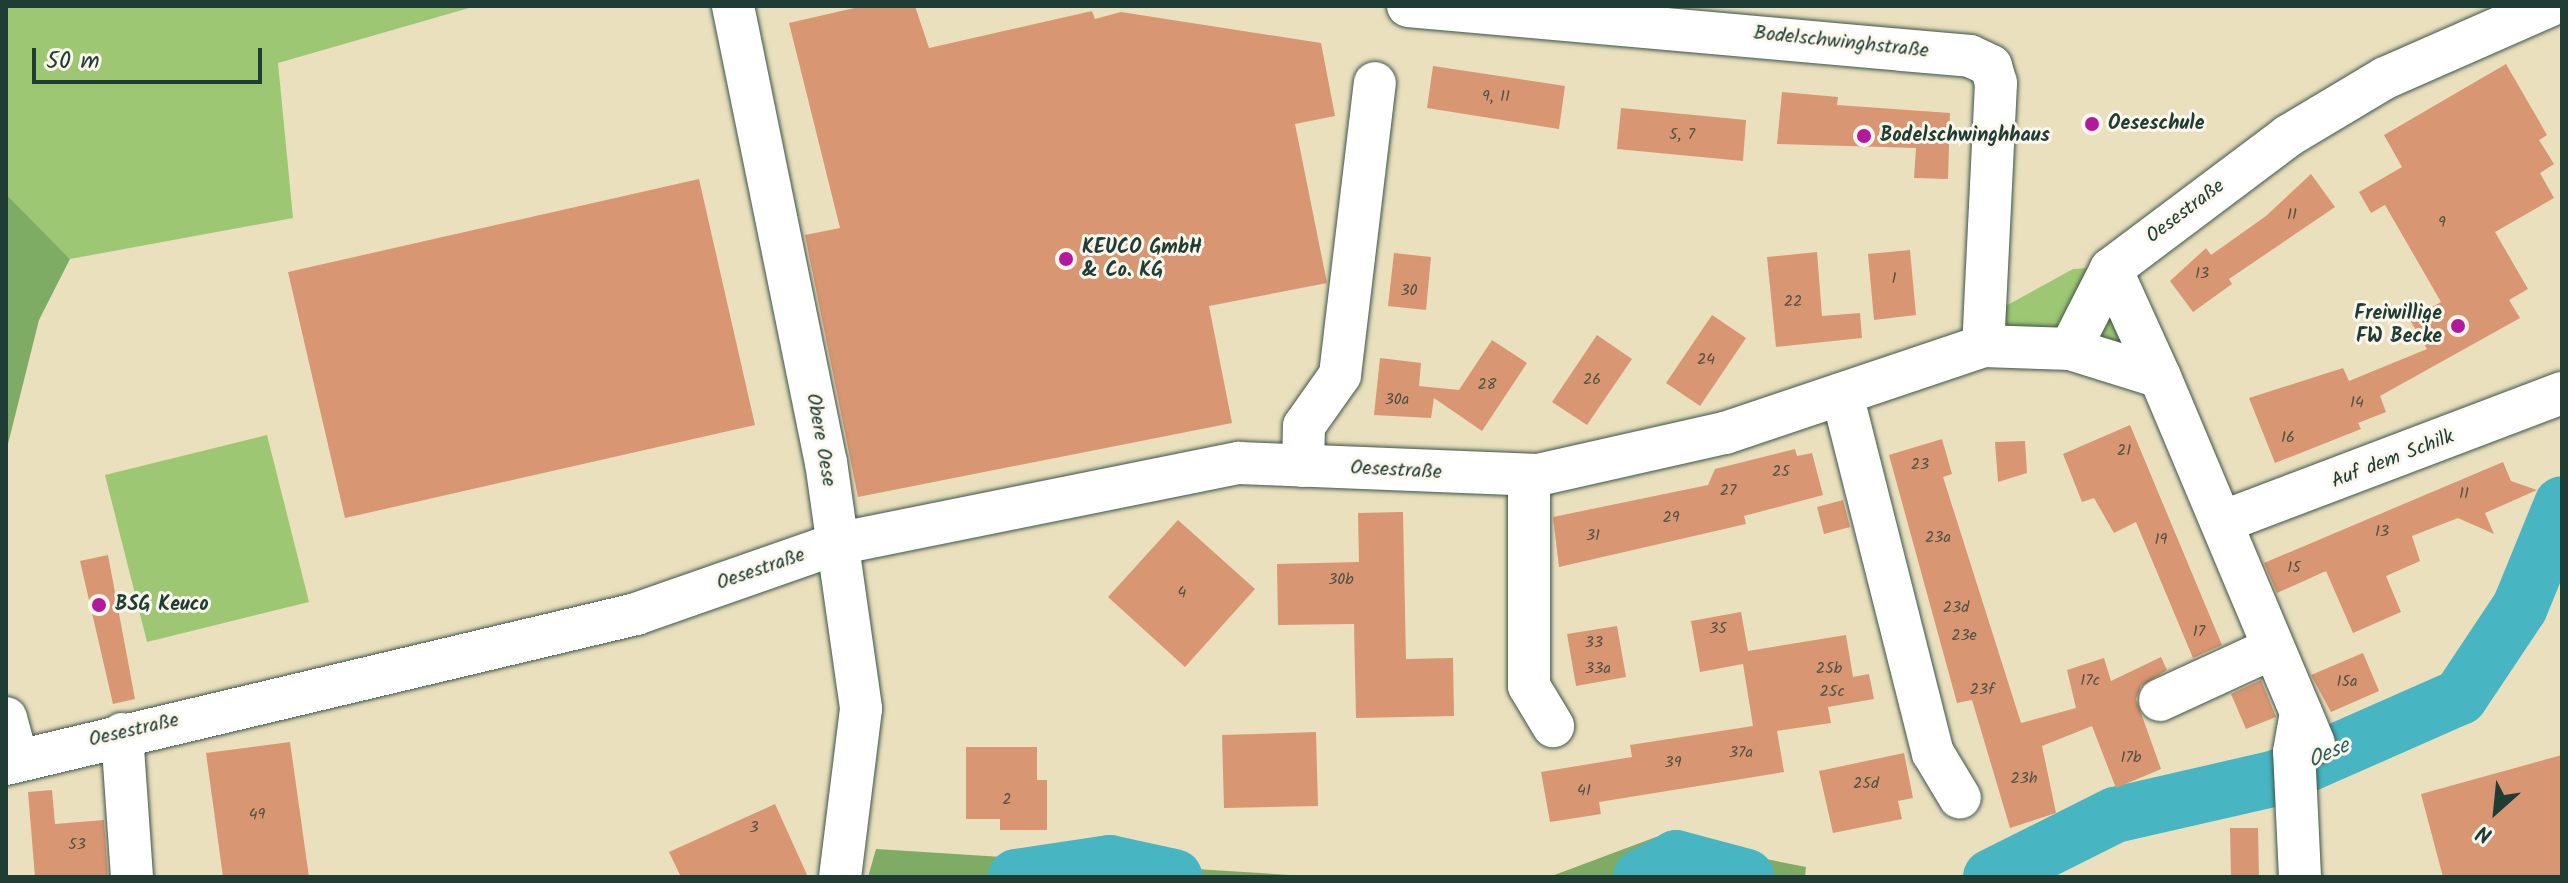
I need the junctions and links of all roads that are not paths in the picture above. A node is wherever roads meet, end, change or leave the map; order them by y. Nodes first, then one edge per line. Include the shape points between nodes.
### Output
1 (733, 6) edge
2 (1408, 6) edge
3 (2549, 6) edge
4 (1375, 83) dead end
5 (2111, 269) junction
6 (1983, 346) junction
7 (2070, 349) junction
8 (2160, 377) junction
9 (2562, 393) edge
10 (1842, 394) junction
11 (1303, 466) junction
12 (1529, 475) junction
13 (2222, 522) junction
14 (836, 544) junction
15 (2271, 649) junction
16 (2160, 700) dead end
17 (6, 718) edge
18 (1553, 726) dead end
19 (122, 734) junction
20 (11, 761) edge
21 (1960, 798) dead end
22 (843, 868) edge
23 (132, 877) edge
24 (2300, 877) edge

1 - 14 street, Obere Oese
2 - 6 street, Bodelschwinghstraße via 1970,56 1991,66 1996,83
3 - 5 street, Oesestraße via 2385,78 2295,132
4 - 11 street via 1340,375 1304,426
5 - 7 street, Oesestraße
5 - 8 street
6 - 7 street, Oesestraße
6 - 10 street, Oesestraße
7 - 8 street
8 - 13 street
9 - 13 street, Auf dem Schilk
10 - 12 street, Oesestraße via 1725,433
10 - 21 street via 1933,753
11 - 12 street, Oesestraße
11 - 14 street, Oesestraße via 1239,463
12 - 18 street via 1529,686
13 - 15 street
14 - 19 street, Oesestraße via 636,614
14 - 22 street, Obere Oese via 861,709
15 - 16 street
15 - 24 street via 2303,736 2295,803
17 - 20 street
19 - 20 street, Oesestraße
19 - 23 street

